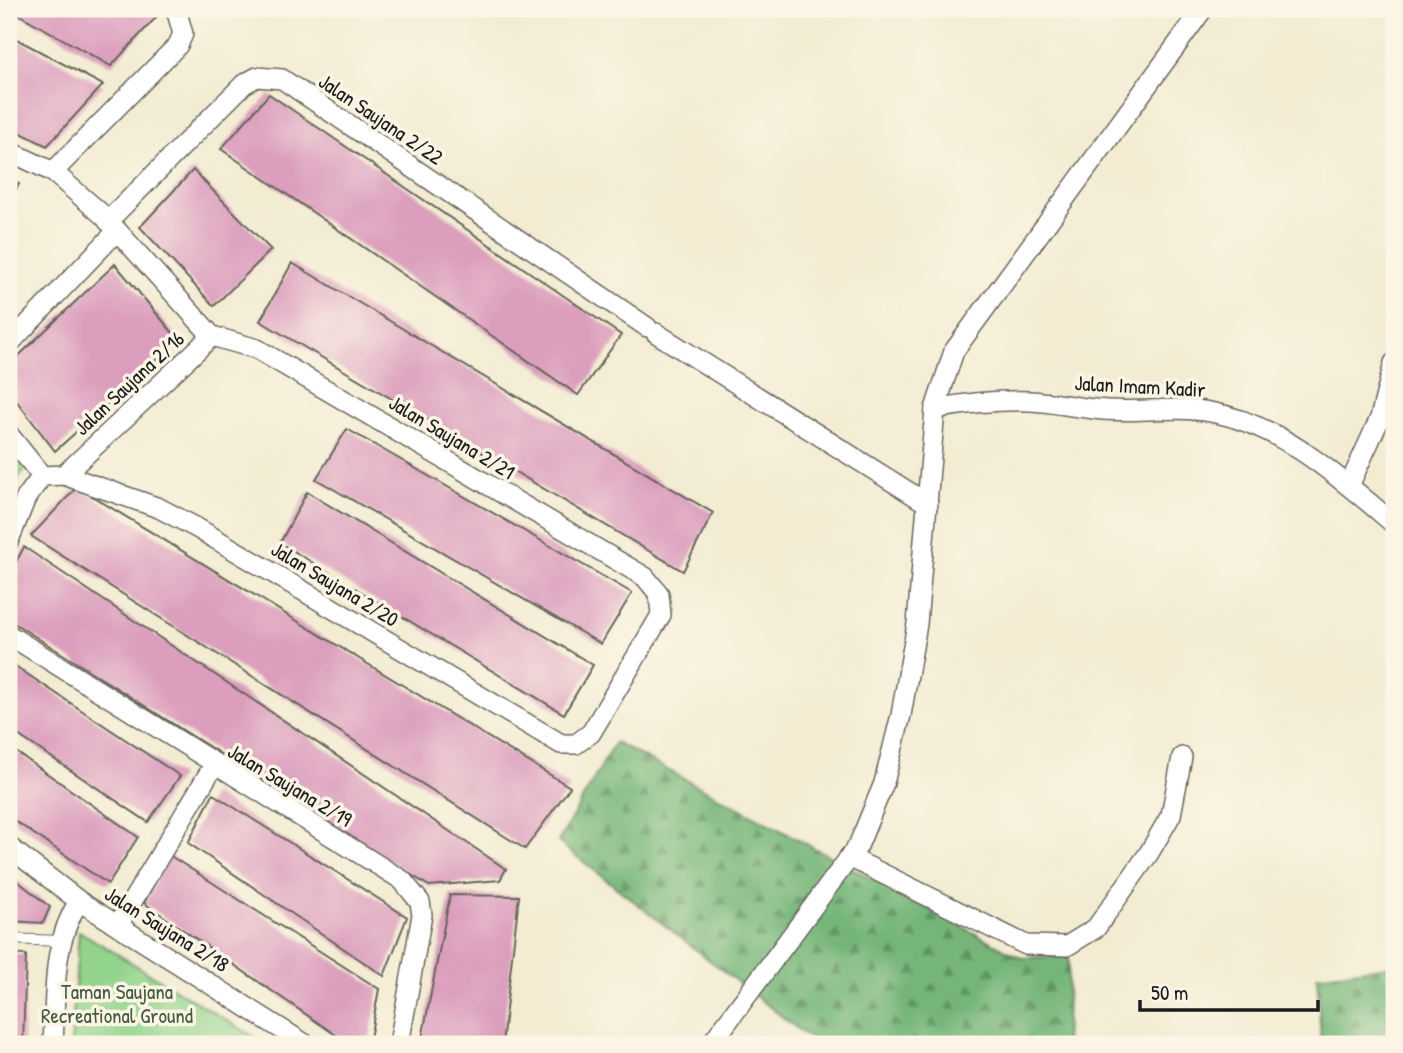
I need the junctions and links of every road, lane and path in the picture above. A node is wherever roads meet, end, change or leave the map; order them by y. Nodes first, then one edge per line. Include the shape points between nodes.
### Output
1 (176, 9) edge
2 (1203, 9) edge
3 (9, 151) edge
4 (57, 175) junction
5 (110, 223) junction
6 (212, 336) junction
7 (9, 344) edge
8 (1394, 363) edge
9 (935, 409) junction
10 (9, 435) edge
11 (64, 475) junction
12 (42, 476) junction
13 (1349, 486) junction
14 (928, 504) junction
15 (1394, 524) edge
16 (9, 540) edge
17 (9, 635) edge
18 (576, 744) joint
19 (1182, 757) dead end
20 (214, 765) junction
21 (9, 847) edge
22 (849, 857) junction
23 (79, 901) junction
24 (118, 925) junction
25 (9, 939) edge
26 (60, 941) junction
27 (53, 1044) edge
28 (305, 1044) edge
29 (399, 1044) edge
30 (711, 1044) edge

1 - 4 street via 183,34 178,45
2 - 9 street via 972,322 954,351
3 - 4 street, Jalan Saujana 2/16
4 - 5 street, Jalan Saujana 2/16
5 - 6 street, Jalan Saujana 2/16
5 - 7 street
5 - 14 street, Jalan Saujana 2/22 via 244,84 270,76 282,79 651,330
6 - 11 street, Jalan Saujana 2/16
6 - 18 street, Jalan Saujana 2/21 via 257,349 645,577 659,594 661,615 590,733
8 - 13 street via 1380,418
9 - 13 street, Jalan Imam Kadir via 1032,401 1096,410 1211,412 1246,422 1279,439
9 - 14 street
10 - 12 street
11 - 12 street
11 - 18 street, Jalan Saujana 2/20 via 187,523 561,744
12 - 16 street via 26,498
13 - 15 street, Jalan Imam Kadir
14 - 22 street via 917,624 901,715 884,783
17 - 20 street, Jalan Saujana 2/19
19 - 22 street via 1171,815 1149,853 1096,928 1067,946 1026,946
20 - 24 street
20 - 29 street, Jalan Saujana 2/19 via 402,880 412,891 422,915
21 - 23 street, Jalan Saujana 2/18
22 - 30 street
23 - 24 street, Jalan Saujana 2/18
23 - 26 street
24 - 28 street, Jalan Saujana 2/18
25 - 26 lane
26 - 27 street

